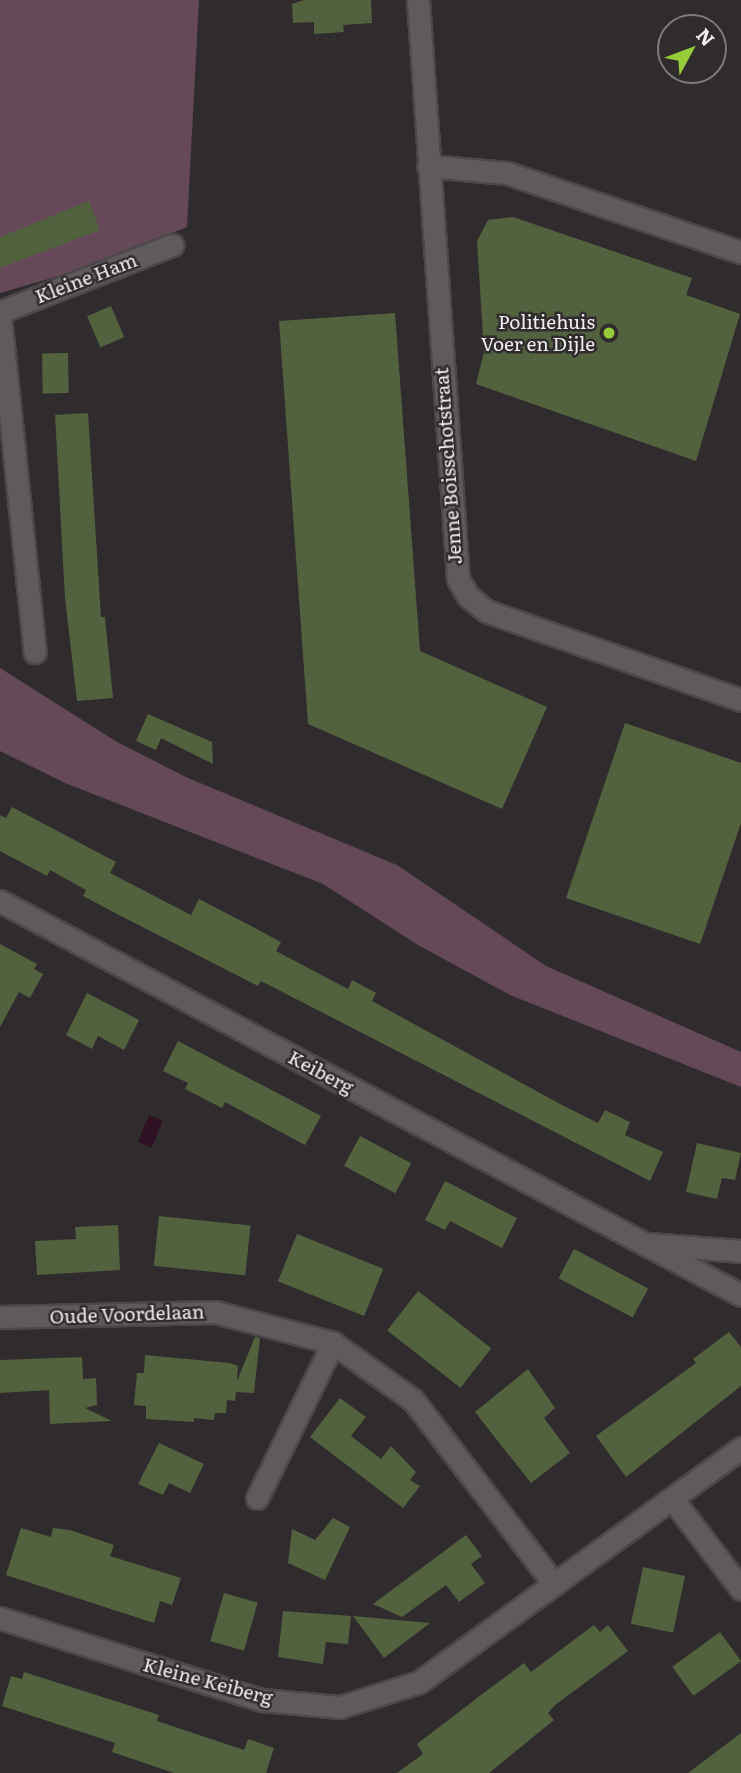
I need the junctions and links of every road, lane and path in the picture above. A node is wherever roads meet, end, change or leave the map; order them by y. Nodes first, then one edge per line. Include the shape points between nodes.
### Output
1 (418, 0) edge
2 (428, 166) junction
3 (172, 245) dead end
4 (741, 252) edge
5 (0, 314) edge
6 (35, 652) dead end
7 (741, 700) edge
8 (0, 901) edge
9 (641, 1243) junction
10 (741, 1251) edge
11 (741, 1294) edge
12 (0, 1317) edge
13 (333, 1343) junction
14 (741, 1448) edge
15 (257, 1498) dead end
16 (673, 1500) junction
17 (554, 1584) junction
18 (741, 1589) edge
19 (0, 1618) edge

1 - 2 street, Jenne Boisschotstraat
2 - 4 street via 507,173
2 - 7 street, Jenne Boisschotstraat via 453,556 463,588 477,604 499,616
3 - 5 street, Kleine Ham
5 - 6 street
8 - 9 street, Keiberg
9 - 10 street, Keiberg
9 - 11 street, Keiberg
12 - 13 street, Oude Voordelaan via 215,1311
13 - 15 street
13 - 17 street, Oude Voordelaan via 413,1400
14 - 16 street
16 - 17 street
16 - 18 street
17 - 19 street, Kleine Keiberg via 419,1682 340,1707 262,1700

